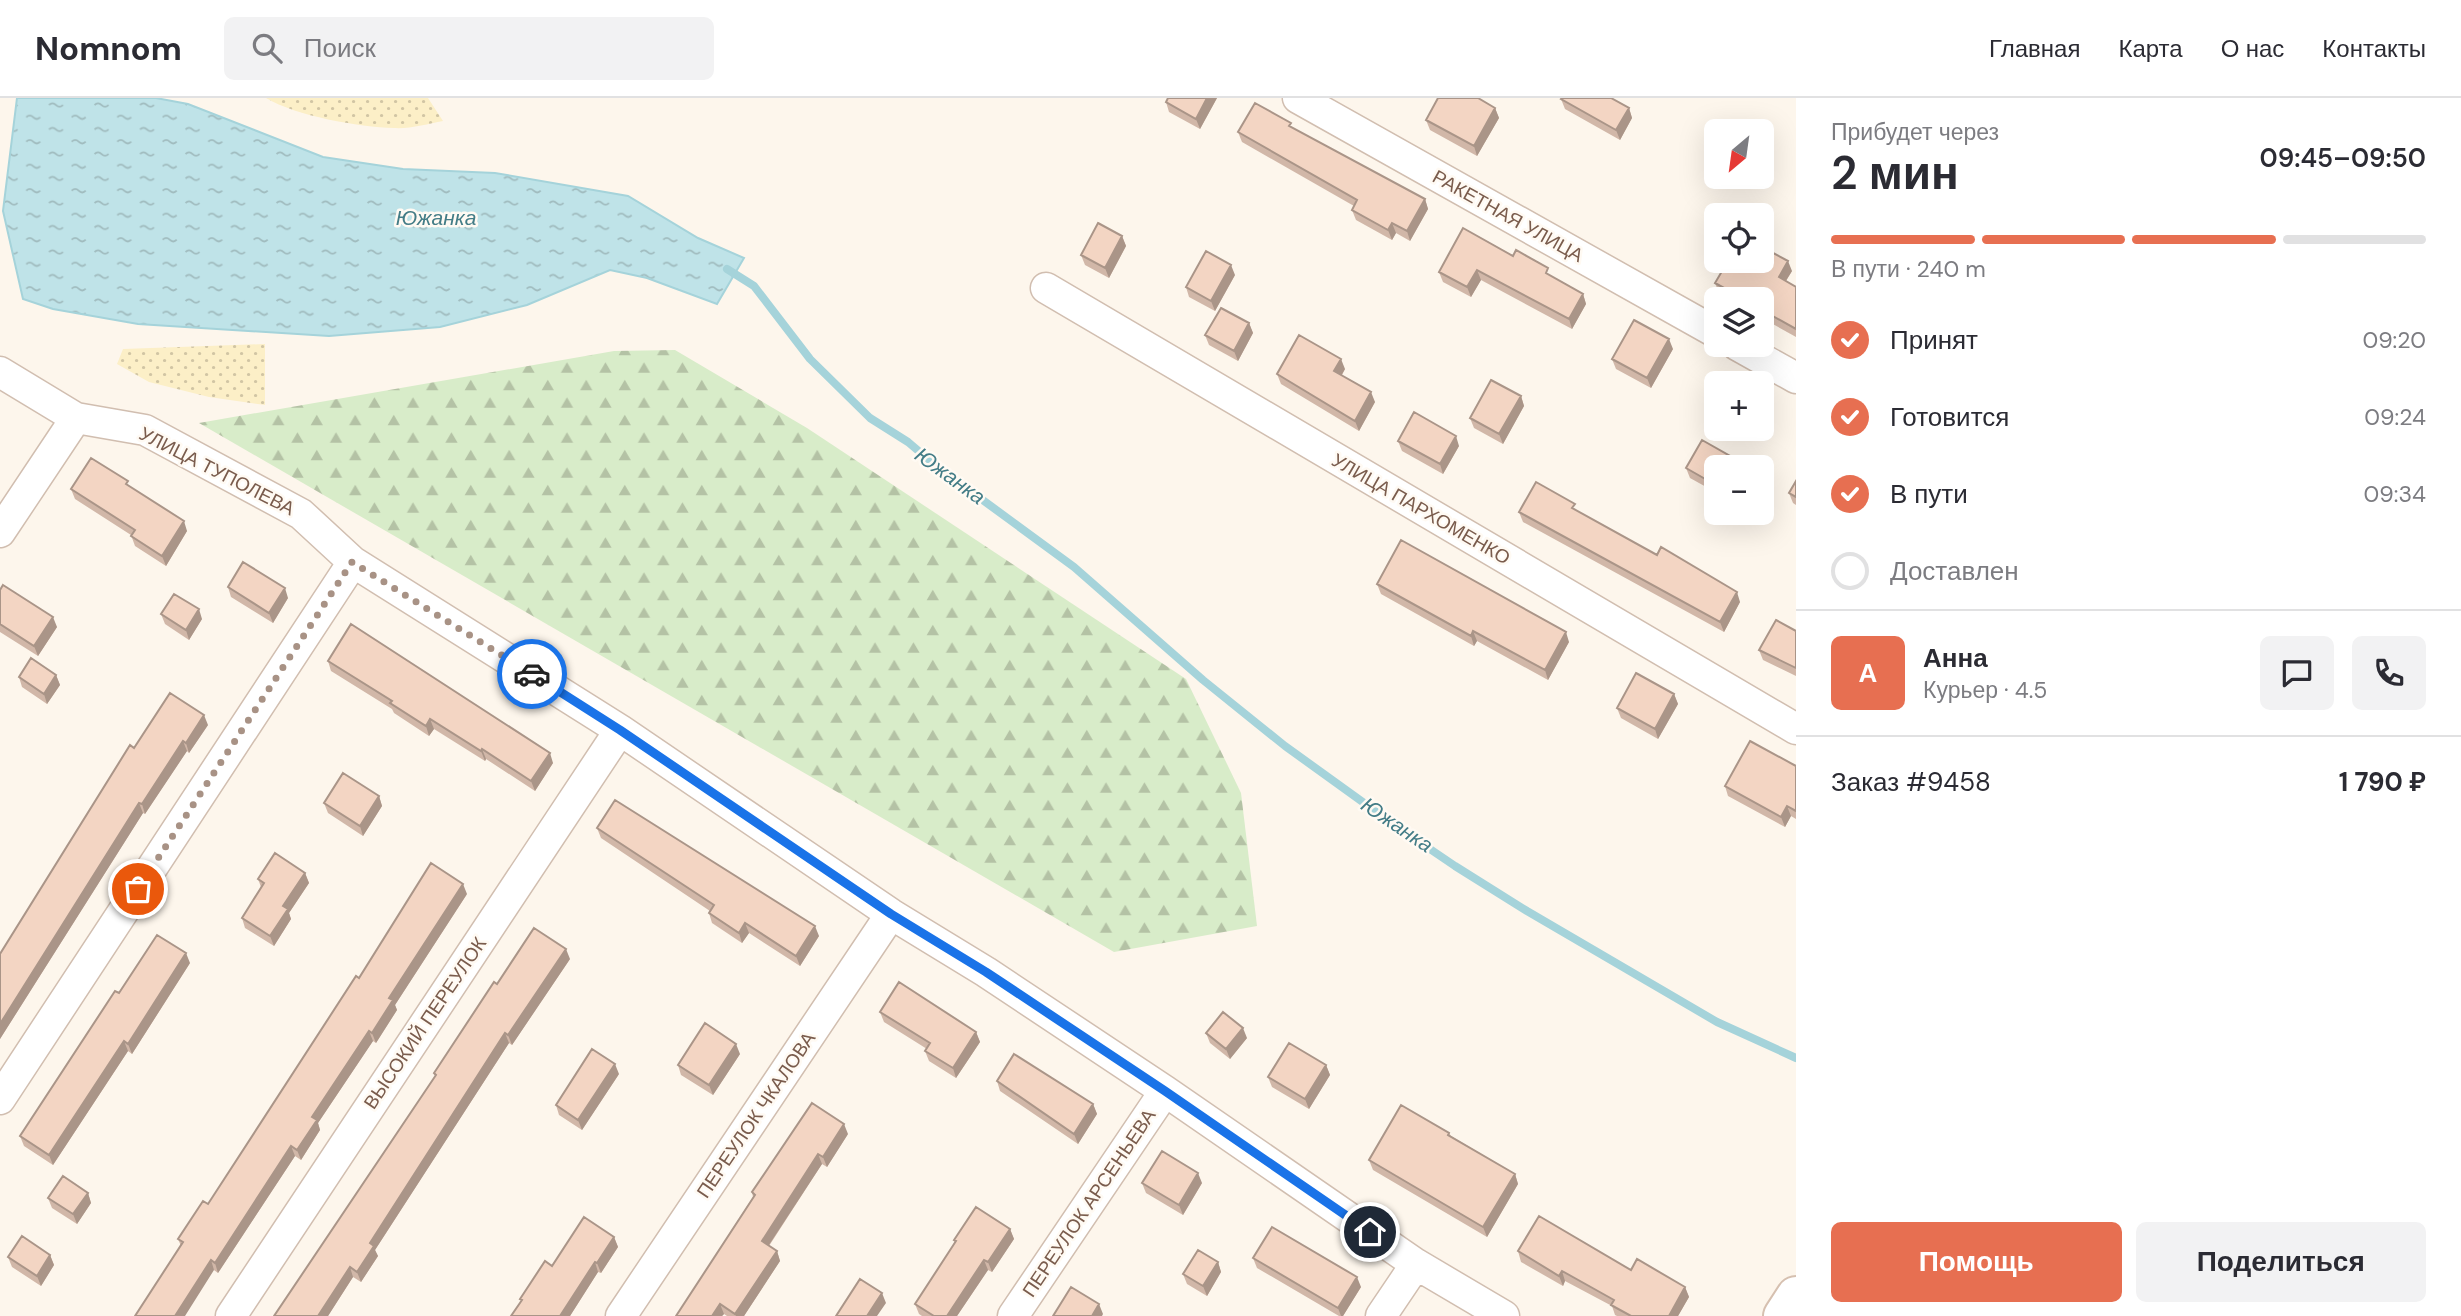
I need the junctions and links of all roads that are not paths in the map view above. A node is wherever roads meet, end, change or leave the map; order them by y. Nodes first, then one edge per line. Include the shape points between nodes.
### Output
1 (1298, 98) edge
2 (1045, 288) dead end
3 (1704, 326) edge
4 (1758, 357) edge
5 (0, 372) edge
6 (1796, 378) edge
7 (76, 418) junction
8 (0, 533) edge
9 (352, 562) junction
10 (1796, 729) edge
11 (620, 730) junction
12 (891, 914) junction
13 (1165, 1091) junction
14 (0, 1099) edge
15 (1416, 1264) junction
16 (1796, 1296) edge
17 (231, 1316) edge
18 (621, 1316) edge
19 (1013, 1316) edge
20 (1381, 1316) edge
21 (1504, 1316) edge
22 (1783, 1316) edge

1 - 3 street, РАКЕТНАЯ УЛИЦА
2 - 10 street, УЛИЦА ПАРХОМЕНКО
4 - 6 street
5 - 7 street, УЛИЦА ТУПОЛЕВА
7 - 8 street
7 - 9 street, УЛИЦА ТУПОЛЕВА via 145,430 301,514
9 - 11 street, УЛИЦА ТУПОЛЕВА
9 - 14 street
11 - 12 street, УЛИЦА ТУПОЛЕВА
11 - 17 street, ВЫСОКИЙ ПЕРЕУЛОК
12 - 13 street, УЛИЦА ТУПОЛЕВА
12 - 18 street, ПЕРЕУЛОК ЧКАЛОВА
13 - 15 street, УЛИЦА ТУПОЛЕВА
13 - 19 street, ПЕРЕУЛОК АРСЕНЬЕВА
15 - 20 street
15 - 21 street, УЛИЦА ТУПОЛЕВА
16 - 22 street

